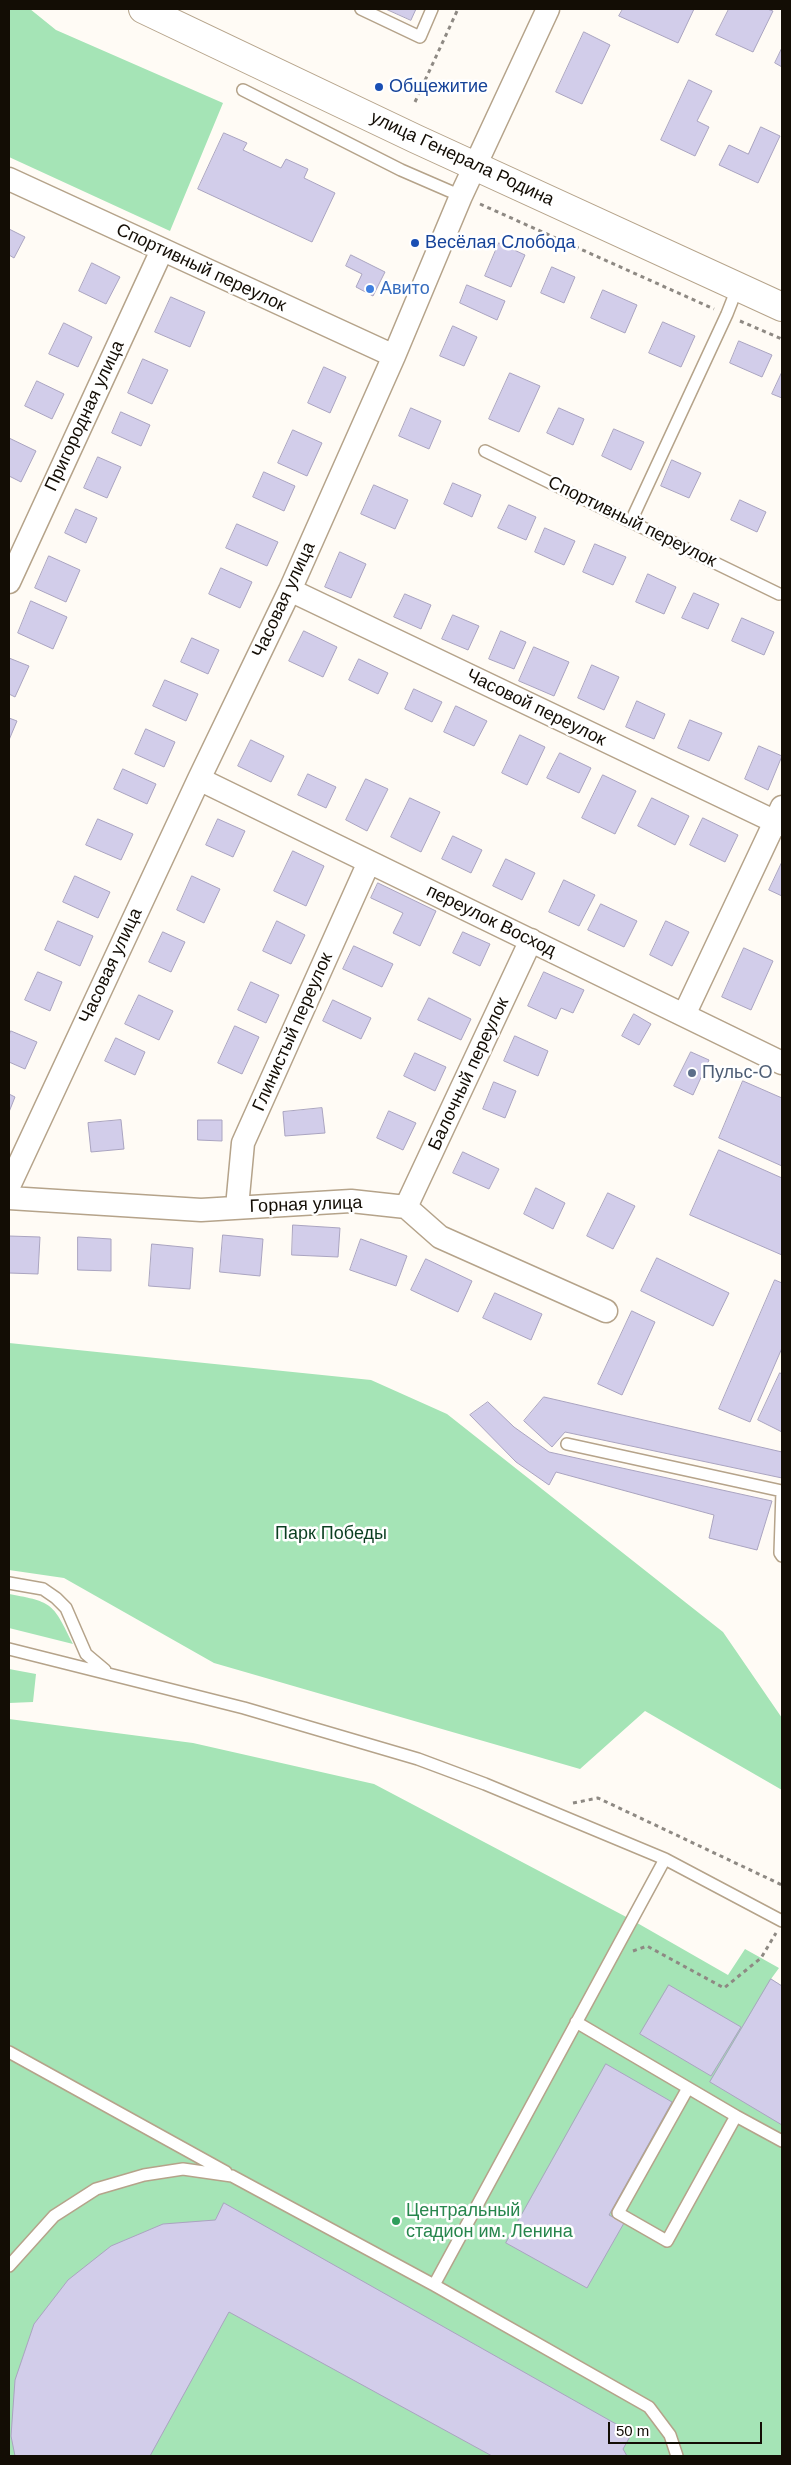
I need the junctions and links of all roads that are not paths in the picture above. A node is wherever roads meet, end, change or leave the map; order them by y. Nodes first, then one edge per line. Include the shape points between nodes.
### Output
1 (143, 9) edge
2 (361, 9) edge
3 (432, 9) edge
4 (548, 9) edge
5 (243, 90) dead end
6 (476, 165) junction
7 (9, 179) edge
8 (462, 196) junction
9 (162, 250) junction
10 (738, 286) junction
11 (782, 307) edge
12 (394, 356) junction
13 (485, 451) dead end
14 (631, 521) junction
15 (9, 582) edge
16 (290, 590) junction
17 (779, 594) dead end
18 (198, 779) junction
19 (780, 818) edge
20 (369, 862) junction
21 (531, 940) junction
22 (684, 1015) junction
23 (782, 1064) edge
24 (9, 1186) edge
25 (9, 1198) edge
26 (237, 1207) junction
27 (406, 1207) junction
28 (606, 1311) dead end
29 (567, 1444) dead end
30 (782, 1556) edge
31 (9, 1583) edge
32 (9, 1649) edge
33 (106, 1672) junction
34 (665, 1859) junction
35 (780, 1925) edge
36 (576, 2022) junction
37 (9, 2052) edge
38 (688, 2088) junction
39 (736, 2116) junction
40 (782, 2142) edge
41 (232, 2176) junction
42 (9, 2266) edge
43 (434, 2285) junction
44 (677, 2456) edge

1 - 6 main road, улица Генерала Родина
2 - 3 lane via 420,37
4 - 6 street, Часовая улица
5 - 8 lane via 401,170
6 - 8 street, Часовая улица
6 - 10 main road, улица Генерала Родина
7 - 9 street, Спортивный переулок
8 - 12 street, Часовая улица
9 - 12 street, Спортивный переулок
9 - 15 street, Пригородная улица
10 - 11 main road, улица Генерала Родина
10 - 14 lane
12 - 16 street, Часовая улица
13 - 14 lane, Спортивный переулок
14 - 17 lane, Спортивный переулок
16 - 18 street, Часовая улица
16 - 19 street, Часовой переулок
18 - 20 street, переулок Восход
18 - 24 street, Часовая улица
19 - 22 street
20 - 21 street, переулок Восход
20 - 26 street, Глинистый переулок via 244,1143
21 - 22 street, переулок Восход
21 - 27 street, Балочный переулок
22 - 23 street, переулок Восход
25 - 26 street, Горная улица via 201,1210
26 - 27 street, Горная улица via 351,1201
27 - 28 street via 440,1237
29 - 30 lane via 782,1491
31 - 33 lane via 44,1589 56,1598 66,1608 86,1654
32 - 33 lane
33 - 34 lane via 325,1730 418,1759
34 - 35 lane
34 - 36 lane
36 - 38 lane
36 - 43 lane
37 - 41 lane
38 - 39 lane
38 - 39 lane via 618,2213 667,2241
39 - 40 lane
41 - 42 lane via 183,2169 144,2175 96,2189 54,2216
41 - 43 lane
43 - 44 lane via 649,2407 670,2435

